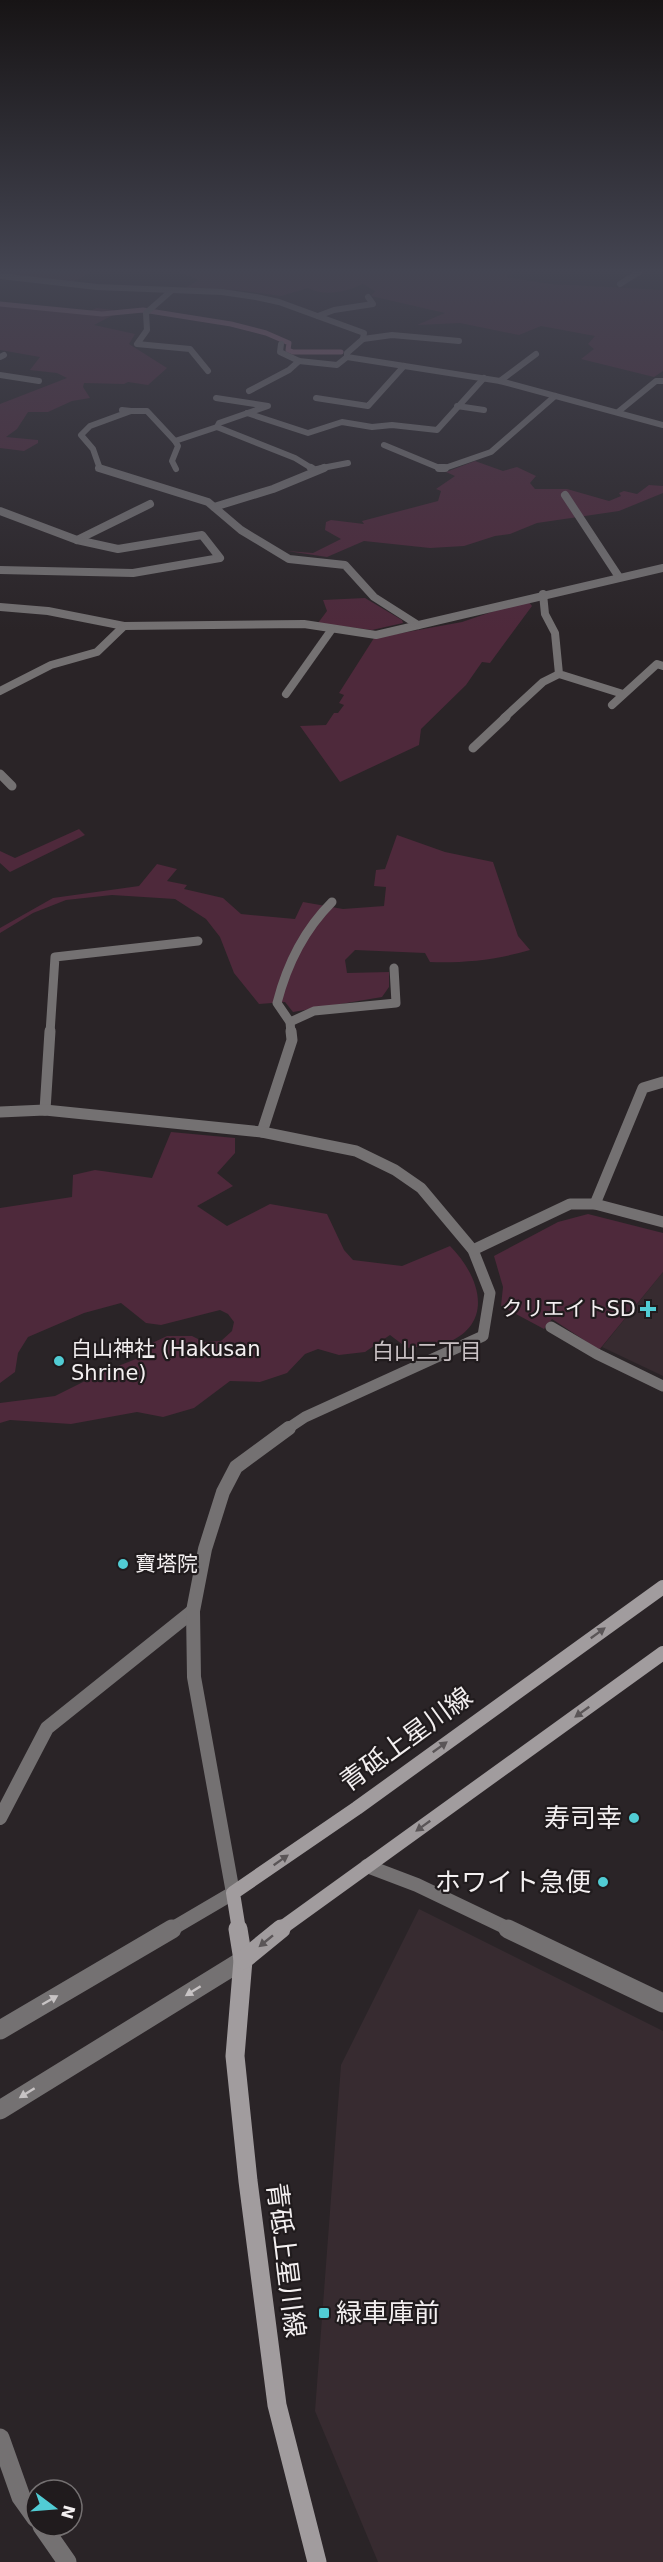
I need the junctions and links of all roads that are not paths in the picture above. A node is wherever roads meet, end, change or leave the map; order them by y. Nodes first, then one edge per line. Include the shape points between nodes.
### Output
1 (381, 392) edge
2 (471, 392) edge
3 (539, 392) edge
4 (643, 392) edge
5 (555, 396) junction
6 (216, 398) dead end
7 (316, 398) dead end
8 (457, 406) junction
9 (122, 410) dead end
10 (483, 410) dead end
11 (131, 411) junction
12 (618, 412) junction
13 (246, 413) junction
14 (663, 425) edge
15 (217, 427) junction
16 (175, 441) junction
17 (384, 445) dead end
18 (348, 463) dead end
19 (176, 469) dead end
20 (314, 470) junction
21 (565, 495) dead end
22 (150, 504) dead end
23 (214, 507) junction
24 (0, 511) edge
25 (77, 540) junction
26 (663, 568) edge
27 (0, 570) edge
28 (619, 578) junction
29 (543, 594) junction
30 (0, 607) edge
31 (418, 625) junction
32 (124, 626) junction
33 (332, 629) junction
34 (663, 666) edge
35 (559, 674) junction
36 (0, 691) edge
37 (623, 693) junction
38 (286, 694) dead end
39 (612, 705) dead end
40 (472, 748) dead end
41 (0, 774) edge
42 (12, 786) dead end
43 (332, 902) dead end
44 (198, 941) dead end
45 (394, 968) dead end
46 (290, 1022) junction
47 (663, 1082) edge
48 (45, 1110) junction
49 (0, 1112) edge
50 (262, 1132) junction
51 (595, 1204) junction
52 (663, 1222) edge
53 (473, 1250) junction
54 (551, 1327) dead end
55 (663, 1386) edge
56 (663, 1587) edge
57 (193, 1611) junction
58 (661, 1657) edge
59 (0, 1818) edge
60 (367, 1866) junction
61 (233, 1893) junction
62 (243, 1960) junction
63 (663, 2003) edge
64 (0, 2030) edge
65 (0, 2110) edge
66 (0, 2438) edge
67 (24, 2501) edge
68 (50, 2538) edge
69 (67, 2562) edge
70 (317, 2562) edge

1 - 7 street via 368,406
2 - 8 street
3 - 5 street
4 - 12 street
5 - 12 street
5 - 17 street via 491,452 442,469
6 - 13 street via 268,406
8 - 10 street
8 - 13 street via 437,430 342,422 308,433
9 - 11 street
11 - 16 street via 147,411
11 - 23 street via 84,430 81,435 93,449 99,470
12 - 14 street
13 - 15 street
15 - 16 street
15 - 20 street
16 - 19 street via 178,446 172,461
18 - 20 street
20 - 23 street via 273,489
21 - 28 street
22 - 25 street
23 - 31 street via 241,530 289,559 345,565 374,597
24 - 25 street
25 - 27 street via 118,549 202,536 220,558 133,573
26 - 28 street
28 - 29 street
29 - 31 street
29 - 35 street via 545,614 555,633
30 - 32 street via 48,611
31 - 33 street via 376,634
32 - 33 street via 281,624
32 - 36 street via 101,651 54,663
33 - 38 street
34 - 37 street via 657,664
35 - 37 street
35 - 40 street via 543,682
37 - 39 street
41 - 42 street
43 - 46 street via 305,934 282,983 277,1003
44 - 48 street via 55,957
45 - 46 street via 396,1003 315,1011
46 - 50 street via 292,1040
47 - 51 street via 643,1088
48 - 49 street
48 - 50 street
50 - 53 street via 356,1151 395,1170 436,1203
51 - 52 street
51 - 53 street via 570,1204
53 - 57 street via 490,1293 483,1336 305,1417 236,1467 223,1492 205,1549
54 - 55 street
61 -> 56 main road, 青砥上星川線
57 - 59 street via 46,1728
57 - 61 street via 194,1677
58 -> 60 main road
60 -> 62 main road
60 - 63 street via 417,1885
61 - 62 main road, 青砥上星川線
64 -> 61 street
62 -> 65 street
62 - 70 main road, 青砥上星川線 via 235,2056 248,2181 277,2405
66 - 67 street
68 - 69 street

